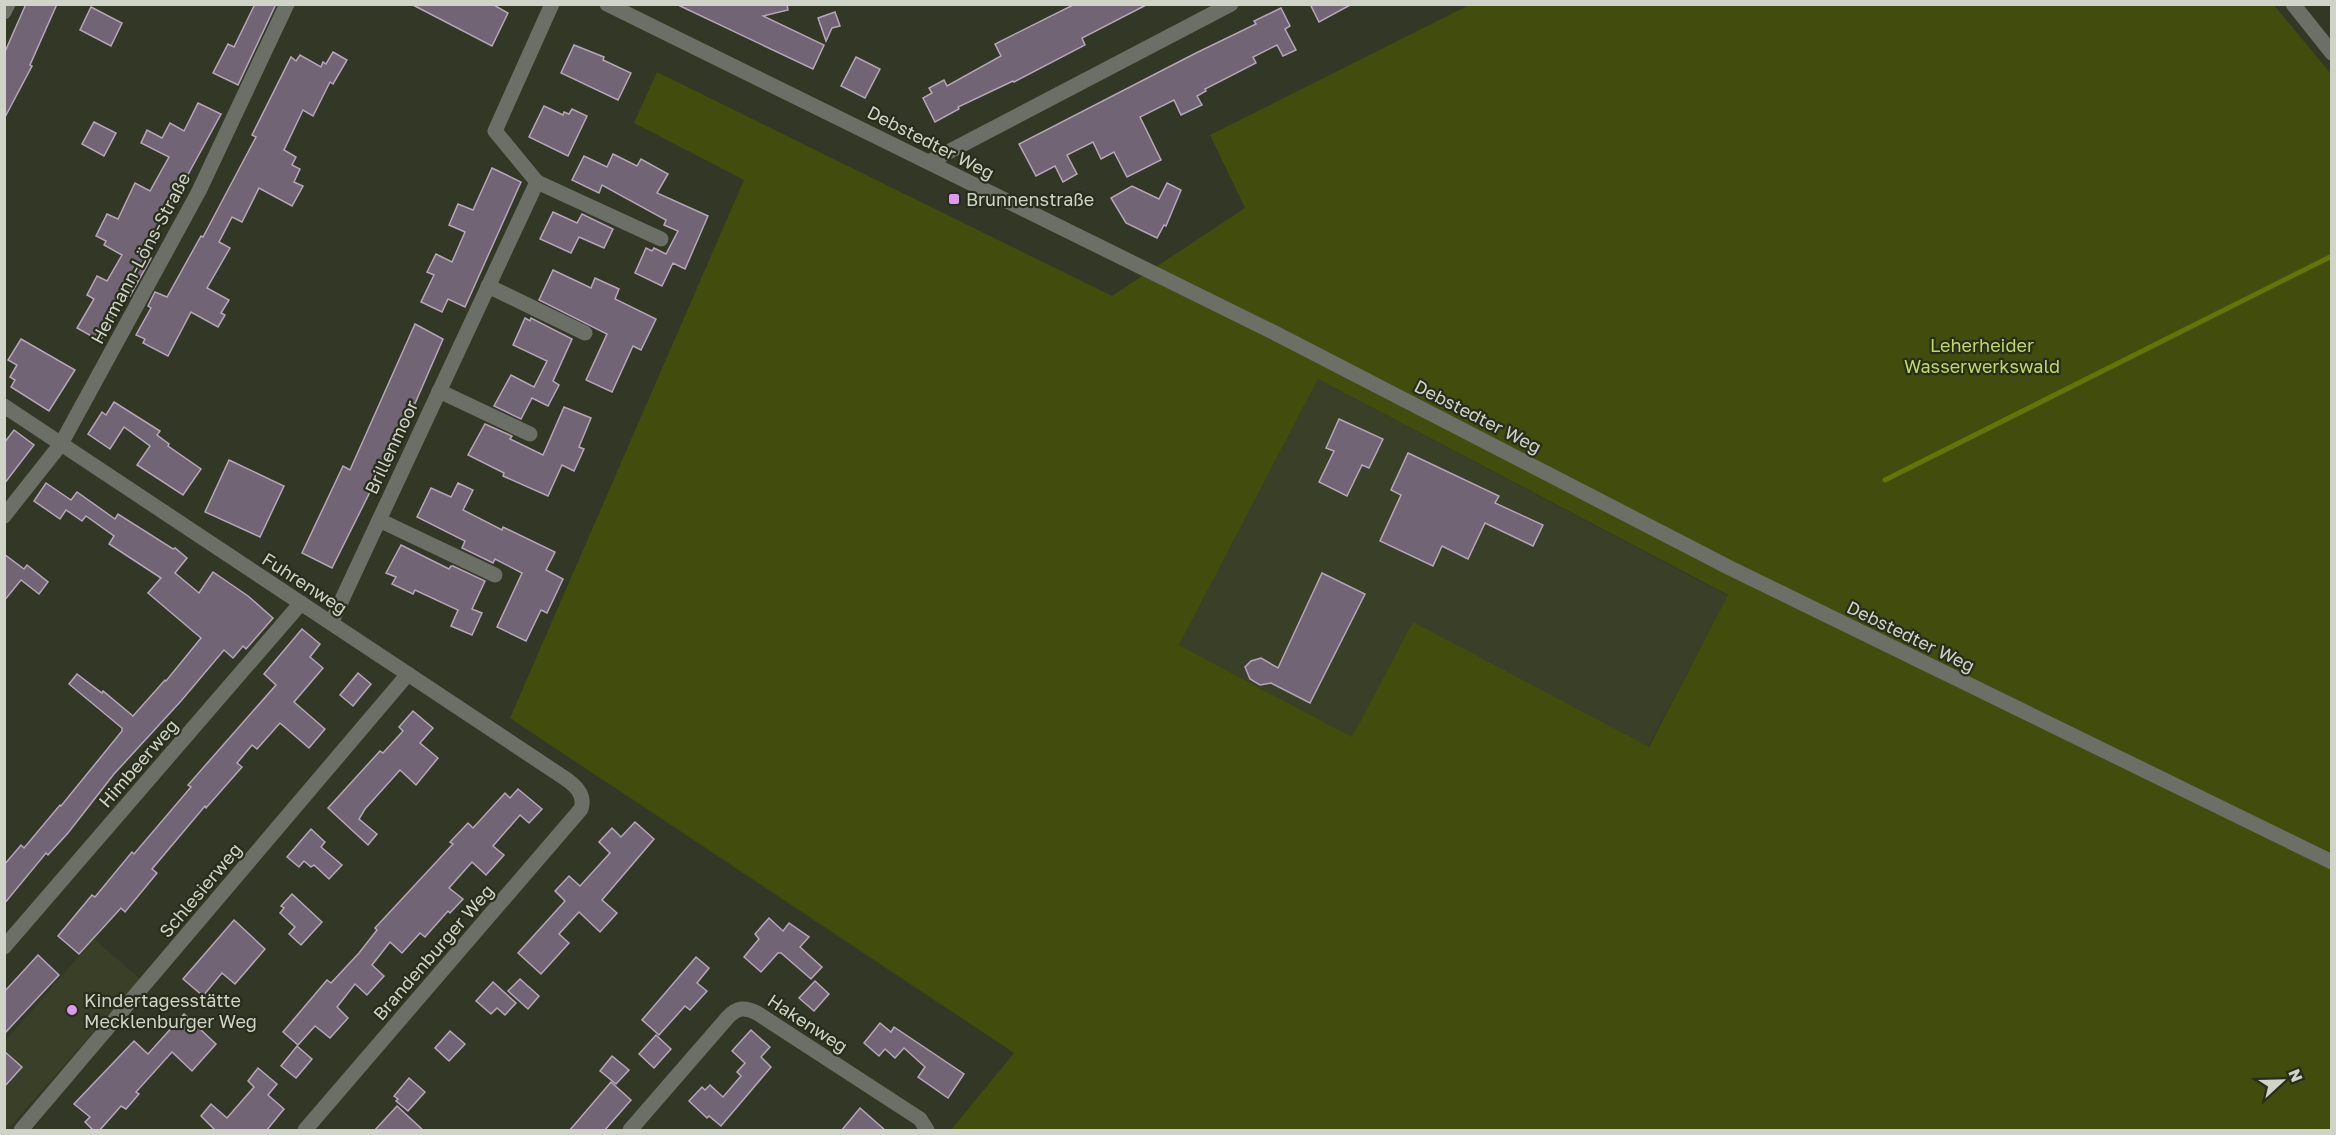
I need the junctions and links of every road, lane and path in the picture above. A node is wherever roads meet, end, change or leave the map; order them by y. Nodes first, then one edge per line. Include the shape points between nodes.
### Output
1 (8, 4) edge
2 (287, 4) edge
3 (552, 4) edge
4 (608, 4) edge
5 (1231, 4) edge
6 (2293, 4) edge
7 (4, 12) edge
8 (2331, 53) edge
9 (929, 162) junction
10 (537, 182) junction
11 (661, 238) dead end
12 (488, 286) junction
13 (585, 333) dead end
14 (439, 391) junction
15 (4, 406) edge
16 (530, 434) dead end
17 (61, 444) junction
18 (4, 516) edge
19 (379, 520) junction
20 (495, 575) dead end
21 (301, 603) junction
22 (331, 623) junction
23 (408, 674) junction
24 (582, 795) joint
25 (2331, 862) edge
26 (4, 947) edge
27 (21, 1131) edge
28 (305, 1131) edge
29 (630, 1131) edge
30 (927, 1131) edge

1 - 7 street
2 - 17 street, Hermann-Löns-Straße via 199,191
3 - 10 street via 495,131
4 - 9 street, Debstedter Weg
5 - 9 street
6 - 8 street
9 - 25 street, Debstedter Weg via 1273,332 1730,568
10 - 11 street
10 - 12 street, Brillenmoor
12 - 13 street
12 - 14 street, Brillenmoor
14 - 16 street, Brillenmoor
14 - 19 street, Brillenmoor
15 - 17 street, Fuhrenweg
17 - 18 street, Hermann-Löns-Straße
17 - 21 street, Fuhrenweg
19 - 20 street, Brillenmoor
19 - 22 street, Brillenmoor
21 - 22 street, Fuhrenweg
21 - 26 street, Himbeerweg
22 - 23 street, Fuhrenweg
23 - 24 street, Fuhrenweg via 572,783
23 - 27 street, Schlesierweg
24 - 28 street, Brandenburger Weg via 581,809
29 - 30 street, Hakenweg via 728,1017 744,1008 757,1012 920,1119

